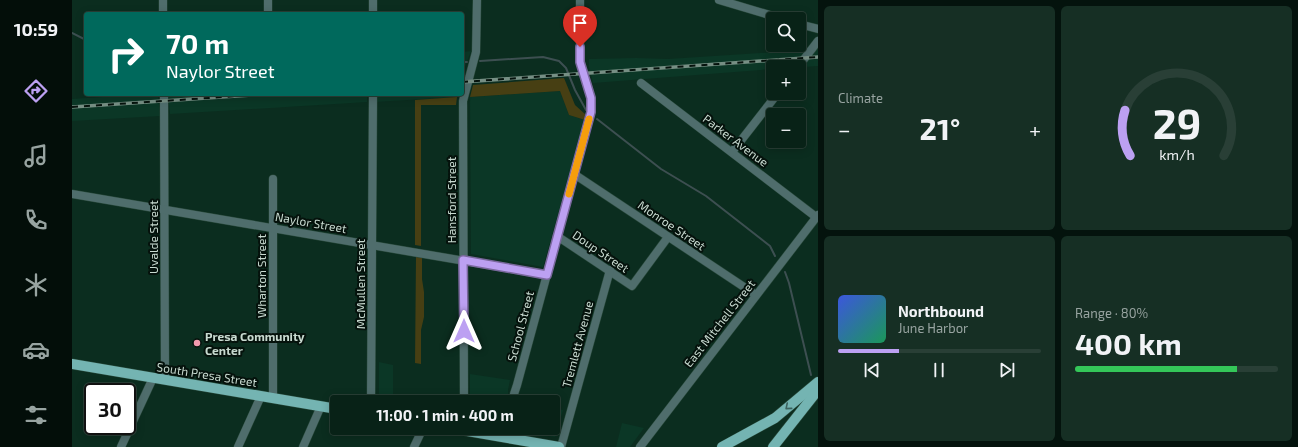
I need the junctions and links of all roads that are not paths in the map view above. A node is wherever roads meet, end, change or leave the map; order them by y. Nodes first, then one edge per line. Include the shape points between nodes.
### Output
1 (163, 0) edge
2 (268, 0) edge
3 (373, 0) edge
4 (477, 0) edge
5 (580, 0) edge
6 (719, 0) edge
7 (163, 12) edge
8 (268, 12) edge
9 (373, 12) edge
10 (766, 14) edge
11 (806, 26) edge
12 (818, 29) edge
13 (818, 41) edge
14 (803, 60) edge
15 (641, 83) dead end
16 (164, 96) edge
17 (373, 96) edge
18 (773, 100) edge
19 (732, 152) junction
20 (574, 174) junction
21 (273, 179) dead end
22 (72, 194) edge
23 (165, 209) junction
24 (817, 216) edge
25 (273, 228) junction
26 (557, 236) junction
27 (668, 237) junction
28 (372, 244) junction
29 (463, 260) junction
30 (610, 270) junction
31 (547, 275) junction
32 (756, 295) junction
33 (72, 364) edge
34 (153, 378) junction
35 (165, 380) junction
36 (818, 382) edge
37 (818, 390) edge
38 (371, 395) edge
39 (464, 395) edge
40 (514, 395) edge
41 (261, 396) junction
42 (273, 398) junction
43 (321, 406) junction
44 (330, 408) edge
45 (420, 435) edge
46 (492, 435) edge
47 (515, 435) edge
48 (515, 440) junction
49 (527, 444) edge
50 (121, 447) edge
51 (238, 447) edge
52 (303, 447) edge
53 (414, 447) edge
54 (560, 447) edge
55 (640, 447) edge
56 (722, 447) edge
57 (773, 447) edge

1 - 7 street
2 - 8 street
3 - 9 street
4 - 29 street, Hansford Street via 476,52 463,101
5 - 20 street, School Street via 580,62 592,105
6 - 10 street
11 - 12 street
13 - 14 street
15 - 19 street, Parker Avenue
16 - 23 street, Uvalde Street
17 - 28 street, McMullen Street
18 - 19 street
19 - 24 street, Parker Avenue
20 - 26 street, School Street
20 - 27 street, Monroe Street
21 - 25 street, Wharton Street
22 - 23 street, Naylor Street
23 - 25 street, Naylor Street
23 - 35 street, Uvalde Street
24 - 32 street, East Mitchell Street
25 - 28 street, Naylor Street
25 - 42 street, Wharton Street
26 - 30 street, Doup Street
26 - 31 street, School Street
27 - 30 street, Doup Street via 632,286
27 - 32 street, Monroe Street
28 - 29 street, Naylor Street
28 - 38 street, McMullen Street
29 - 31 street, Naylor Street
29 - 39 street, Hansford Street
30 - 54 street, Tremlett Avenue
31 - 40 street, School Street
32 - 55 street, East Mitchell Street
33 - 34 main road, South Presa Street
34 - 35 main road, South Presa Street
34 - 50 street
35 - 41 main road, South Presa Street
36 -> 56 main road via 774,418
37 - 57 main road
41 - 42 main road, South Presa Street
41 - 51 street
42 - 43 main road, South Presa Street
43 - 44 main road, South Presa Street
43 - 52 street
45 - 53 street
46 - 48 main road
47 - 48 street
48 - 49 main road
49 - 54 main road

